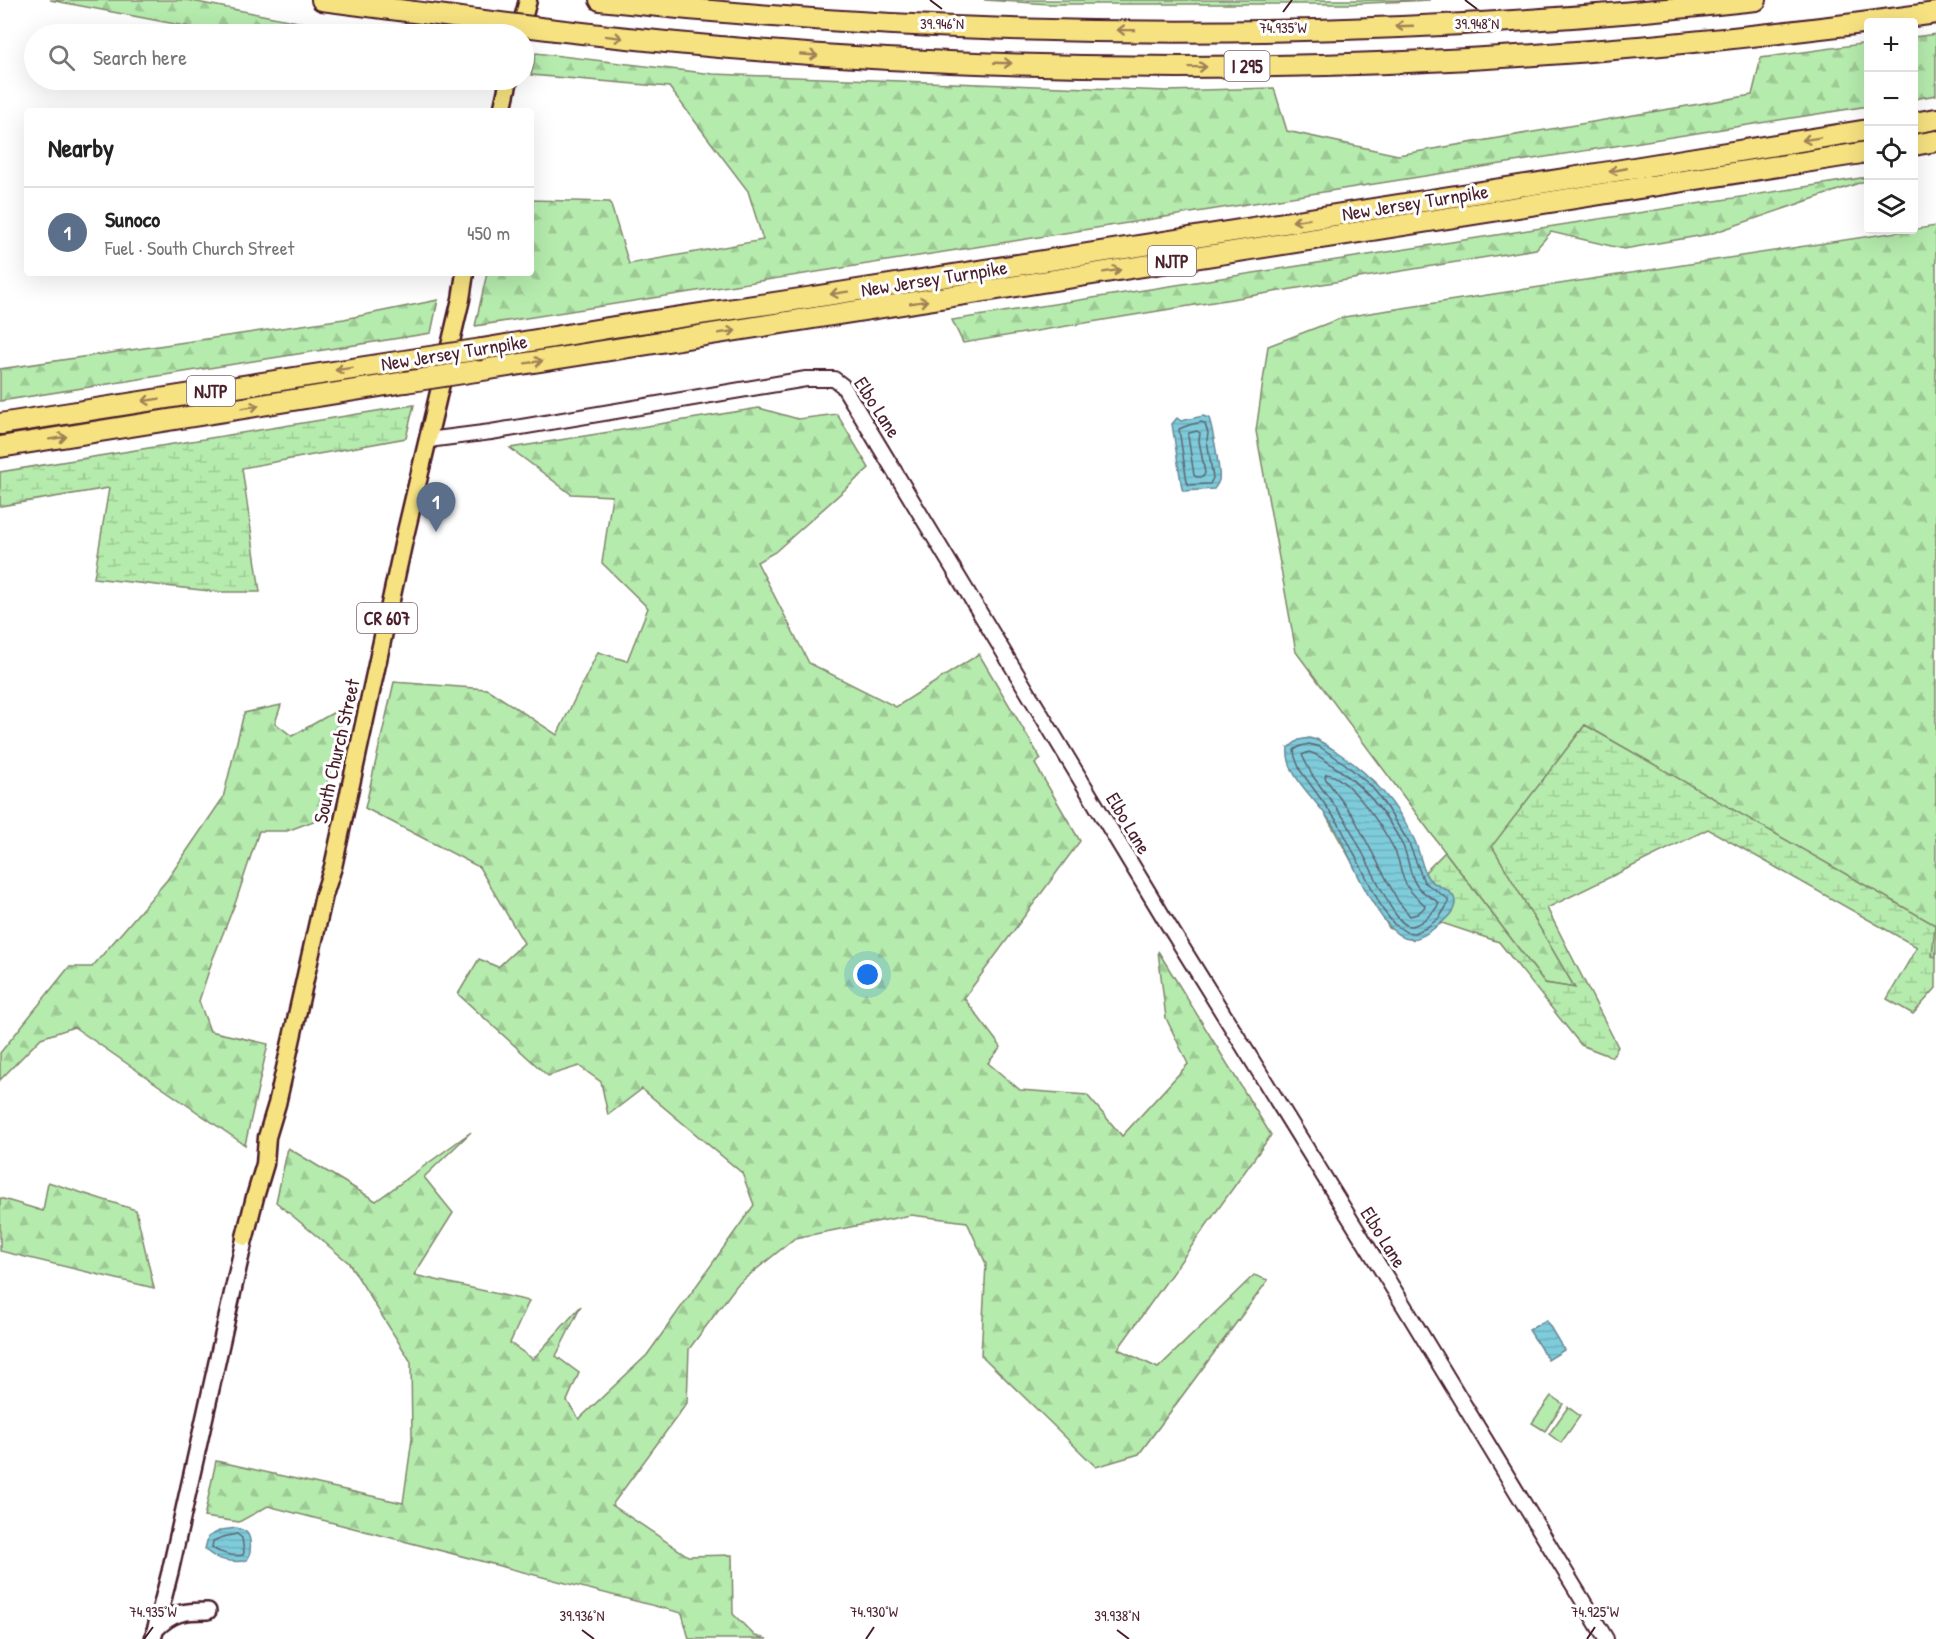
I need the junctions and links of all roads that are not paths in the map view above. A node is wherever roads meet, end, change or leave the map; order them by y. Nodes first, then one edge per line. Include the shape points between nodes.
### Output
1 (322, 0) edge
2 (528, 0) edge
3 (600, 0) edge
4 (1756, 0) edge
5 (1936, 13) edge
6 (508, 24) edge
7 (522, 24) edge
8 (534, 27) edge
9 (507, 90) edge
10 (503, 108) edge
11 (1936, 120) edge
12 (1918, 122) edge
13 (1864, 131) edge
14 (1936, 141) edge
15 (1918, 144) edge
16 (1864, 153) edge
17 (464, 276) edge
18 (0, 424) edge
19 (428, 440) junction
20 (0, 447) edge
21 (246, 1237) joint
22 (208, 1611) dead end
23 (154, 1635) edge
24 (1606, 1639) edge

1 -> 6 highway, I 295, bridge
2 - 7 main road
4 -> 3 highway, I 295 via 1528,20 1215,31 940,26
8 -> 5 highway, I 295, bridge via 693,46 840,57 1188,67 1423,61 1581,51 1739,38
9 - 10 main road
11 - 12 highway
13 -> 18 highway, New Jersey Turnpike / NJTP, bridge
14 - 15 highway
20 -> 16 highway, New Jersey Turnpike / NJTP, bridge
17 - 19 main road, South Church Street / CR 607
19 - 21 main road, South Church Street / CR 607
19 - 24 street, Elbo Lane via 806,379 834,379 843,386
21 - 23 main road
22 - 23 main road via 174,1615

